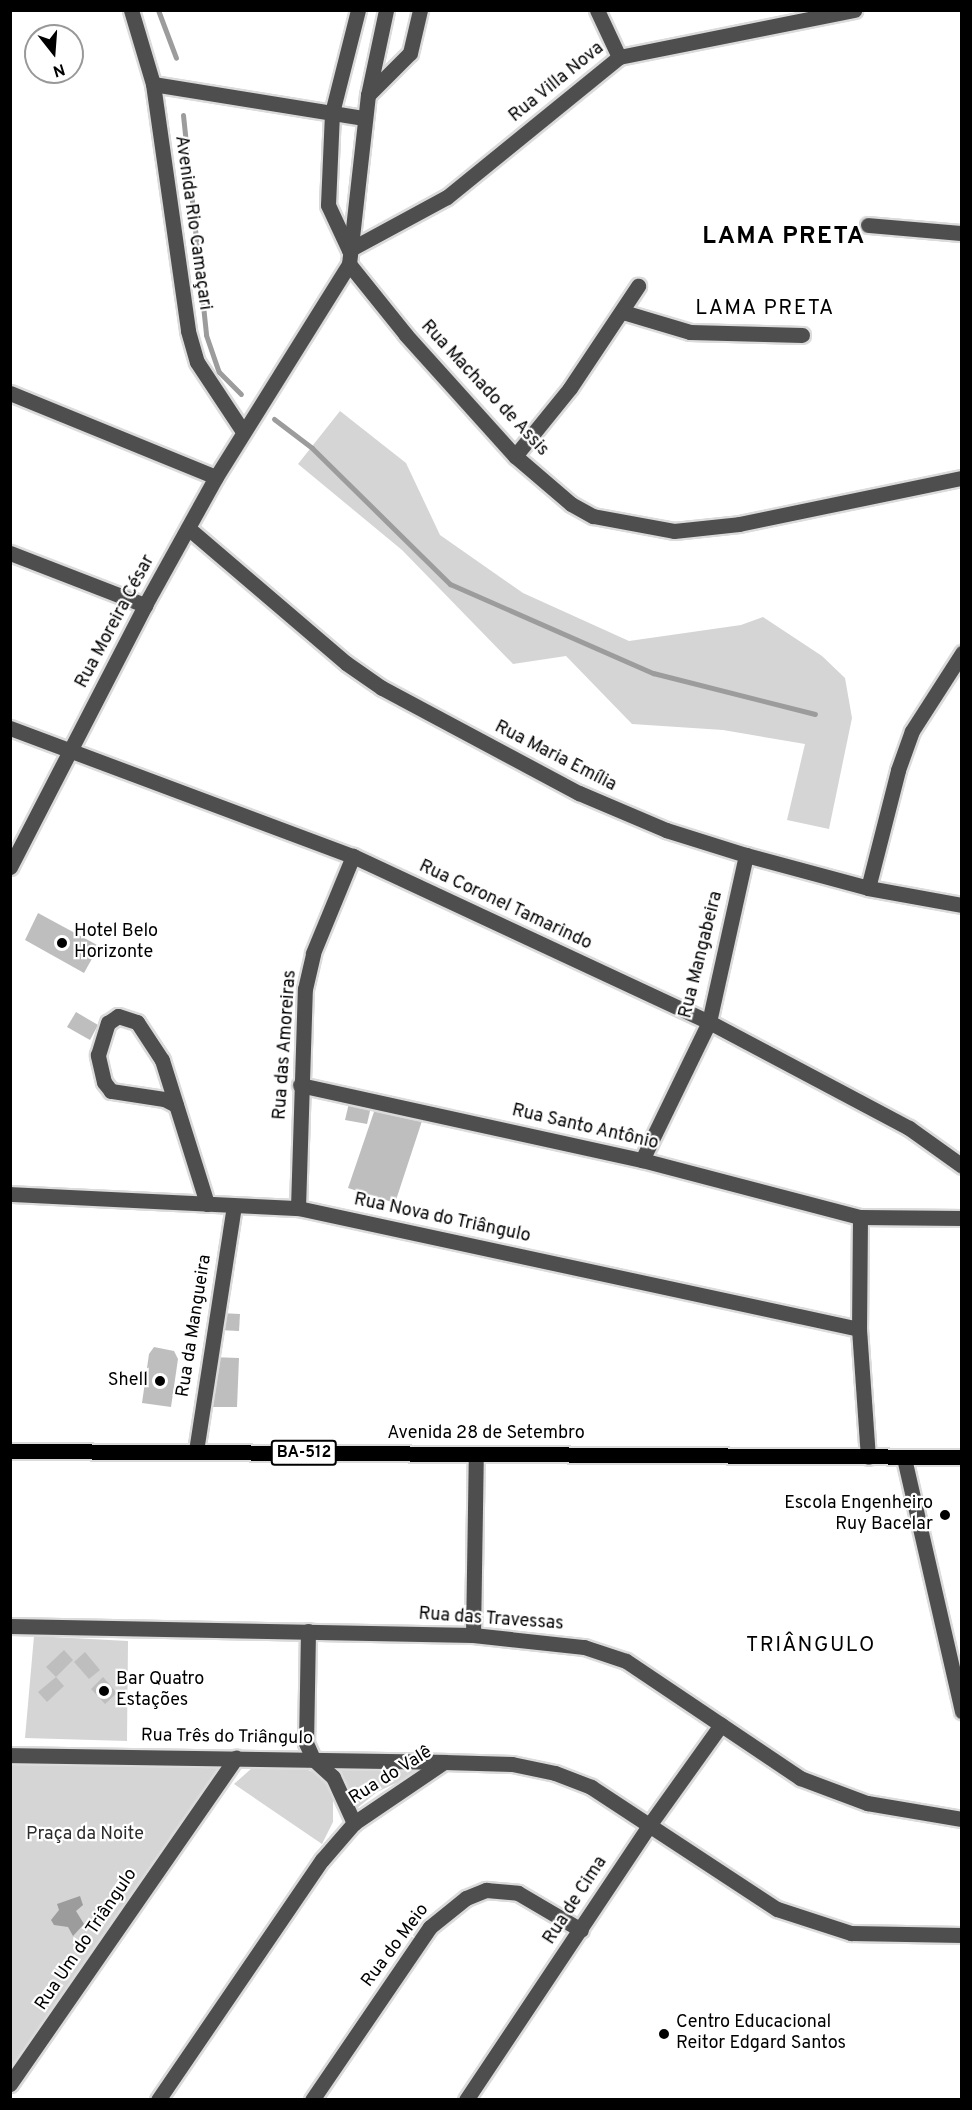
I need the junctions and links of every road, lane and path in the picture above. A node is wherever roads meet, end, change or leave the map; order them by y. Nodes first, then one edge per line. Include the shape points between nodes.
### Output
1 (131, 10) edge
2 (358, 10) edge
3 (386, 10) edge
4 (420, 10) edge
5 (597, 10) edge
6 (854, 10) edge
7 (619, 57) junction
8 (153, 84) junction
9 (368, 94) junction
10 (332, 113) junction
11 (364, 118) junction
12 (868, 225) dead end
13 (962, 233) edge
14 (349, 257) junction
15 (638, 286) dead end
16 (623, 312) junction
17 (802, 335) dead end
18 (10, 393) edge
19 (242, 430) junction
20 (514, 456) junction
21 (216, 477) junction
22 (962, 478) edge
23 (188, 528) junction
24 (10, 553) edge
25 (145, 605) junction
26 (962, 653) edge
27 (10, 728) edge
28 (71, 751) junction
29 (746, 855) junction
30 (353, 856) junction
31 (10, 867) edge
32 (868, 888) junction
33 (962, 905) edge
34 (709, 1022) junction
35 (300, 1085) junction
36 (176, 1105) junction
37 (642, 1160) junction
38 (962, 1166) edge
39 (10, 1194) edge
40 (207, 1204) junction
41 (234, 1206) junction
42 (298, 1208) junction
43 (860, 1216) junction
44 (962, 1218) edge
45 (858, 1329) junction
46 (10, 1451) edge
47 (196, 1451) junction
48 (476, 1454) junction
49 (868, 1456) junction
50 (962, 1457) edge
51 (904, 1458) junction
52 (10, 1626) edge
53 (308, 1631) junction
54 (473, 1635) junction
55 (962, 1711) edge
56 (721, 1725) junction
57 (10, 1755) edge
58 (236, 1758) junction
59 (313, 1759) junction
60 (444, 1762) junction
61 (962, 1819) edge
62 (354, 1823) junction
63 (650, 1824) junction
64 (581, 1929) junction
65 (962, 1935) edge
66 (10, 2084) edge
67 (158, 2100) edge
68 (312, 2100) edge
69 (466, 2100) edge

1 - 8 street, Avenida Rio Camaçari
2 - 10 street, Rua Machado de Assis
3 - 9 street
4 - 9 street via 410,52
5 - 7 street
6 - 7 street, Rua Villa Nova
7 - 14 street, Rua Villa Nova via 447,197
8 - 10 street
8 - 19 street, Avenida Rio Camaçari via 188,331 197,362
9 - 11 street
10 - 11 street
10 - 14 street, Rua Machado de Assis via 328,205
11 - 14 street
12 - 13 street
14 - 19 street, Rua Moreira César
14 - 20 street, Rua Machado de Assis via 406,335
15 - 16 street
16 - 17 street via 690,332
16 - 20 street via 570,388
18 - 21 street
19 - 21 street, Rua Moreira César
20 - 22 street, Rua Machado de Assis via 571,504 593,516 674,531 739,524
21 - 23 street, Rua Moreira César
23 - 25 street, Rua Moreira César
23 - 29 street, Rua Maria Emília via 346,663 382,688 624,814
24 - 25 street
25 - 28 street, Rua Moreira César
26 - 32 street via 912,732 898,770
27 - 28 street, Rua Coronel Tamarindo
28 - 30 street, Rua Coronel Tamarindo
28 - 31 street, Rua Moreira César
29 - 32 street, Rua Maria Emília
29 - 34 street, Rua Mangabeira
30 - 34 street, Rua Coronel Tamarindo
30 - 35 street, Rua das Amoreiras via 313,953 305,989
32 - 33 street, Rua Maria Emília
34 - 37 street, Rua Mangabeira
34 - 38 street, Rua Coronel Tamarindo via 909,1128
35 - 37 street, Rua Santo Antônio
35 - 42 street, Rua das Amoreiras
36 - 36 street via 162,1060 145,1031 127,1017 118,1016 108,1023 98,1055 104,1082 111,1091
36 - 40 street
37 - 43 street, Rua Santo Antônio
39 - 40 street, Rua Nova do Triângulo
40 - 41 street, Rua Nova do Triângulo
41 - 42 street, Rua Nova do Triângulo
41 - 47 street, Rua da Mangueira
42 - 45 street, Rua Nova do Triângulo
43 - 44 street, Rua Santo Antônio
43 - 45 street
45 - 49 street
46 - 47 main road, Avenida 28 de Setembro / BA-512
47 - 48 main road, Avenida 28 de Setembro / BA-512
48 - 49 main road, Avenida 28 de Setembro / BA-512
48 - 54 street
49 - 51 main road, Avenida 28 de Setembro / BA-512
50 - 51 main road, Avenida 28 de Setembro / BA-512
51 - 55 street
52 - 53 street, Rua das Travessas
53 - 54 street, Rua das Travessas
53 - 59 street via 304,1726
54 - 56 street, Rua das Travessas via 584,1647 626,1661
56 - 61 street, Rua das Travessas via 800,1778 867,1803
56 - 63 street, Rua de Cima
57 - 58 street, Rua Três do Triângulo
58 - 59 street, Rua Três do Triângulo
58 - 66 street, Rua Um do Triângulo
59 - 60 street, Rua Três do Triângulo
59 - 62 street via 333,1778
60 - 62 street, Rua do Valê
60 - 63 street, Rua do Valê via 512,1764 555,1773 591,1787
62 - 67 street, Rua do Valê via 322,1860
63 - 64 street, Rua de Cima
63 - 65 street, Rua do Valê via 695,1859 777,1909 851,1933
64 - 68 street, Rua do Meio via 518,1893 499,1889 476,1894 449,1908 430,1927
64 - 69 street, Rua de Cima

